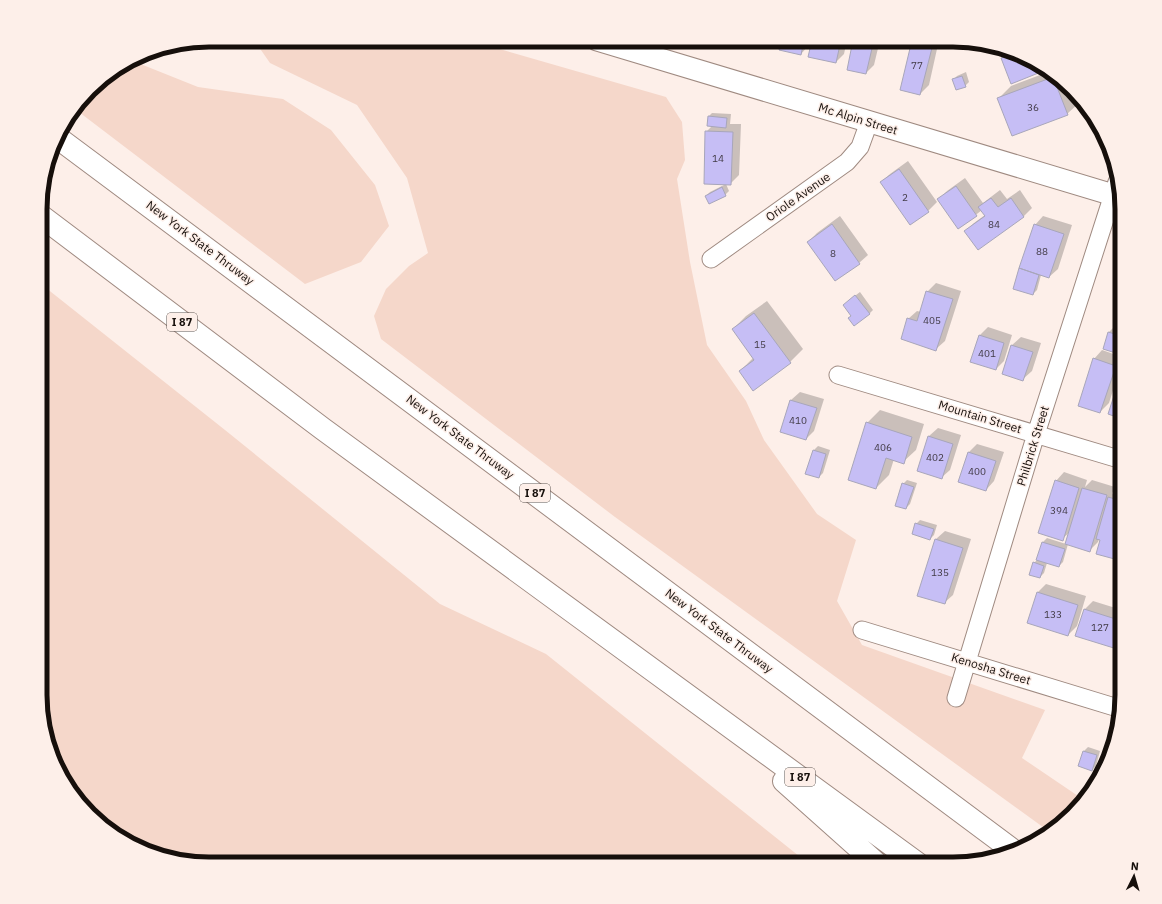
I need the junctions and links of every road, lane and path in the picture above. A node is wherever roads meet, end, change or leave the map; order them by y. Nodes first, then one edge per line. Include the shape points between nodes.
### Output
1 (620, 47) edge
2 (869, 122) junction
3 (62, 141) edge
4 (1114, 191) edge
5 (1115, 195) edge
6 (47, 221) edge
7 (711, 259) dead end
8 (838, 375) dead end
9 (1036, 434) junction
10 (1115, 458) edge
11 (862, 630) dead end
12 (966, 662) junction
13 (683, 691) junction
14 (956, 698) dead end
15 (1115, 707) edge
16 (1009, 847) edge
17 (869, 857) edge
18 (908, 857) edge

1 - 2 street, Mc Alpin Street
2 - 4 street, Mc Alpin Street
2 - 7 street, Oriole Avenue via 860,147 847,162
3 - 16 highway, New York State Thruway / I 87
5 - 9 street, Philbrick Street
6 - 13 highway, I 87 via 323,428
8 - 9 street, Mountain Street
9 - 10 street, Mountain Street
9 - 12 street, Philbrick Street
11 - 12 street, Kenosha Street
12 - 14 street, Philbrick Street
12 - 15 street, Kenosha Street
13 - 17 highway
13 - 18 highway, I 87

